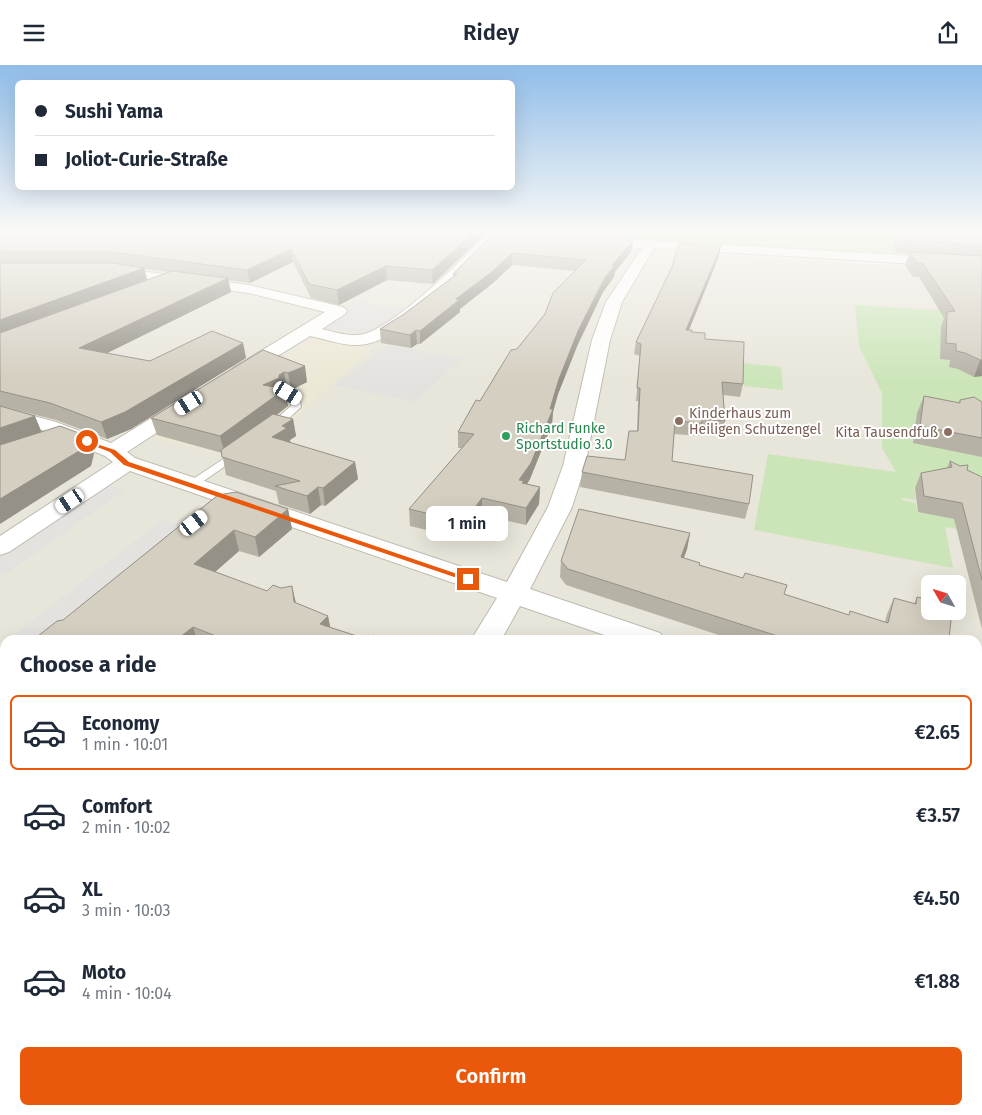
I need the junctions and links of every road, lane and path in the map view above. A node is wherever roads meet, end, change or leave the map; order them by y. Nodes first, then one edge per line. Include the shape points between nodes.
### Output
1 (162, 283) edge
2 (209, 283) edge
3 (444, 283) edge
4 (626, 283) edge
5 (142, 291) edge
6 (306, 330) junction
7 (223, 382) edge
8 (288, 393) edge
9 (198, 398) edge
10 (0, 413) edge
11 (66, 434) junction
12 (259, 437) edge
13 (42, 443) edge
14 (243, 449) edge
15 (120, 457) junction
16 (191, 485) junction
17 (226, 498) junction
18 (207, 513) edge
19 (0, 547) edge
20 (514, 595) junction
21 (489, 635) edge
22 (635, 635) edge

1 - 5 street
2 - 6 street via 250,289 339,311
3 - 6 street via 378,335 358,340
4 - 20 street via 614,302 601,340 569,485
6 - 7 street
8 - 12 lane via 296,399 296,407
9 - 15 street
10 - 11 street
11 - 13 street
11 - 15 street
14 - 16 lane
15 - 16 street
15 - 19 street
16 - 17 street
17 - 18 street
17 - 20 street
20 - 21 street
20 - 22 street

